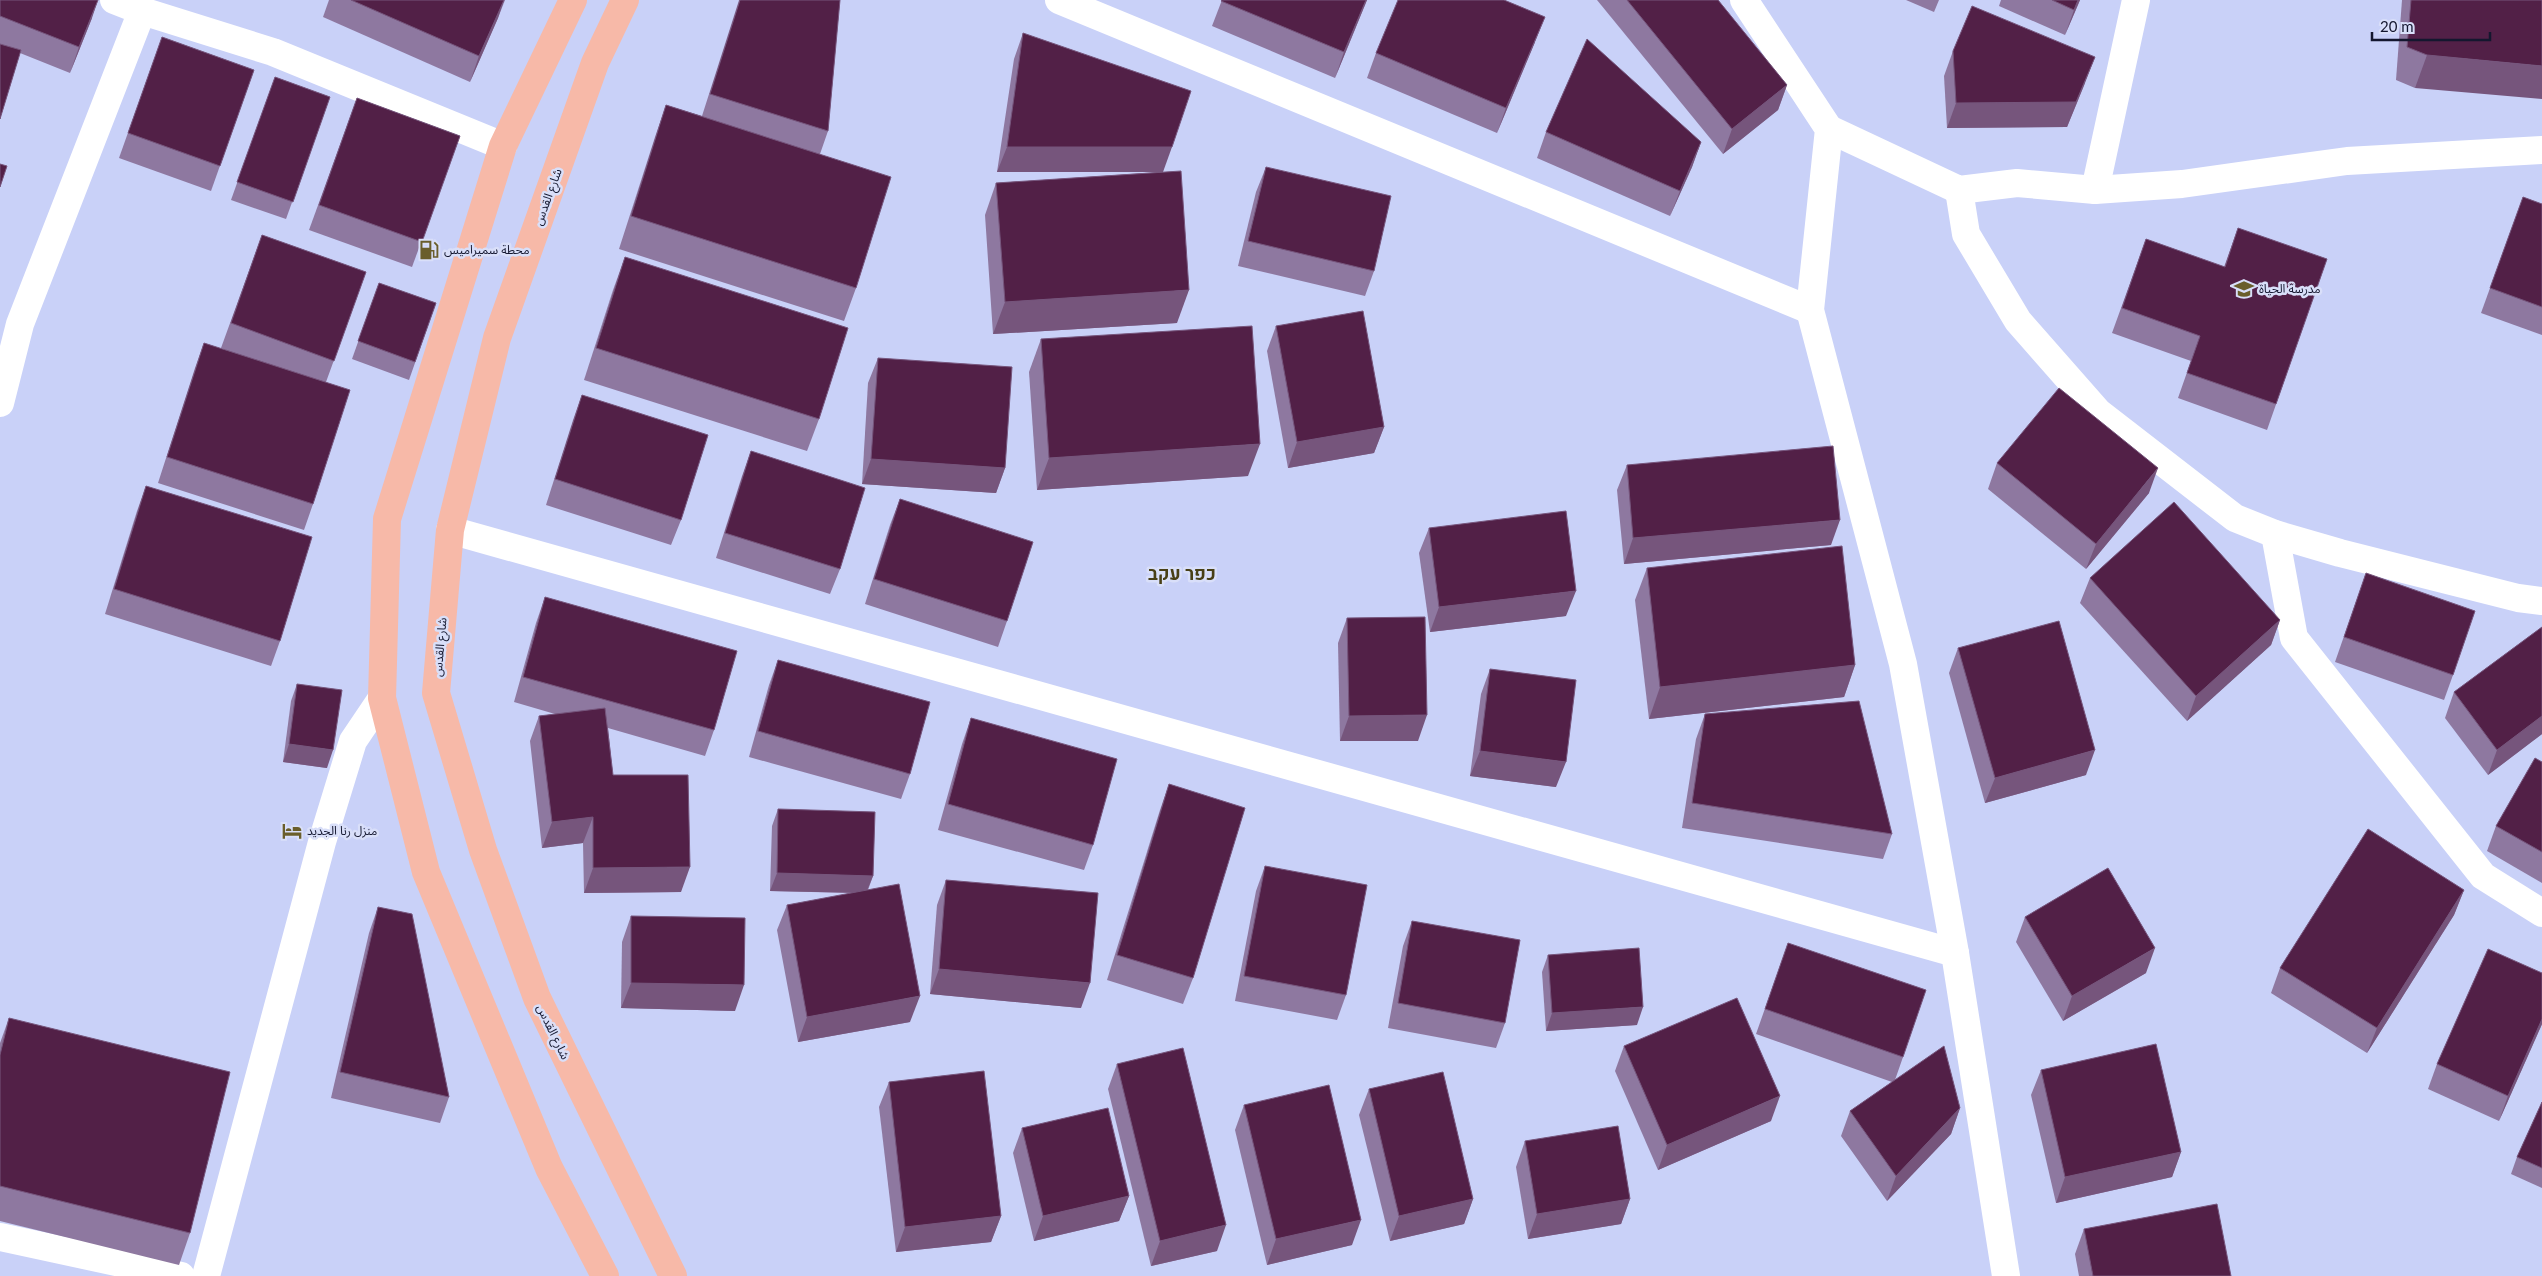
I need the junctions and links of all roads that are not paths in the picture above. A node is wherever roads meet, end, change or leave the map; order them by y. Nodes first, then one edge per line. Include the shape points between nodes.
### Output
1 (114, 0) edge
2 (573, 0) edge
3 (625, 0) edge
4 (1059, 0) edge
5 (1744, 0) edge
6 (2136, 0) edge
7 (142, 11) junction
8 (1829, 129) junction
9 (503, 146) junction
10 (2542, 150) edge
11 (1959, 190) junction
12 (2095, 190) junction
13 (1810, 310) junction
14 (0, 403) edge
15 (450, 530) junction
16 (2275, 534) junction
17 (2542, 601) edge
18 (382, 698) junction
19 (2542, 913) edge
20 (1955, 953) junction
21 (0, 1237) edge
22 (181, 1276) edge
23 (206, 1276) edge
24 (605, 1276) edge
25 (672, 1276) edge
26 (2006, 1276) edge

1 - 7 street
2 - 9 main road
3 - 15 main road, شارع القدس via 595,63 497,338
4 - 13 street
5 - 8 street
6 - 12 street
7 - 9 street via 274,52
7 - 14 street via 20,324
8 - 11 street
8 - 13 street
9 - 18 main road via 387,519
10 - 12 street via 2347,161 2182,184
11 - 12 street via 2017,183
11 - 16 street via 1966,234 2018,321 2098,412 2235,518
13 - 20 street via 1903,664
15 - 20 street
15 - 25 main road, شارع القدس via 436,693 483,850 537,998
16 - 17 street via 2518,598
16 - 19 street via 2294,638 2483,876
18 - 23 street via 353,741 322,842
18 - 24 main road via 426,872 549,1168
20 - 26 street
21 - 22 street

